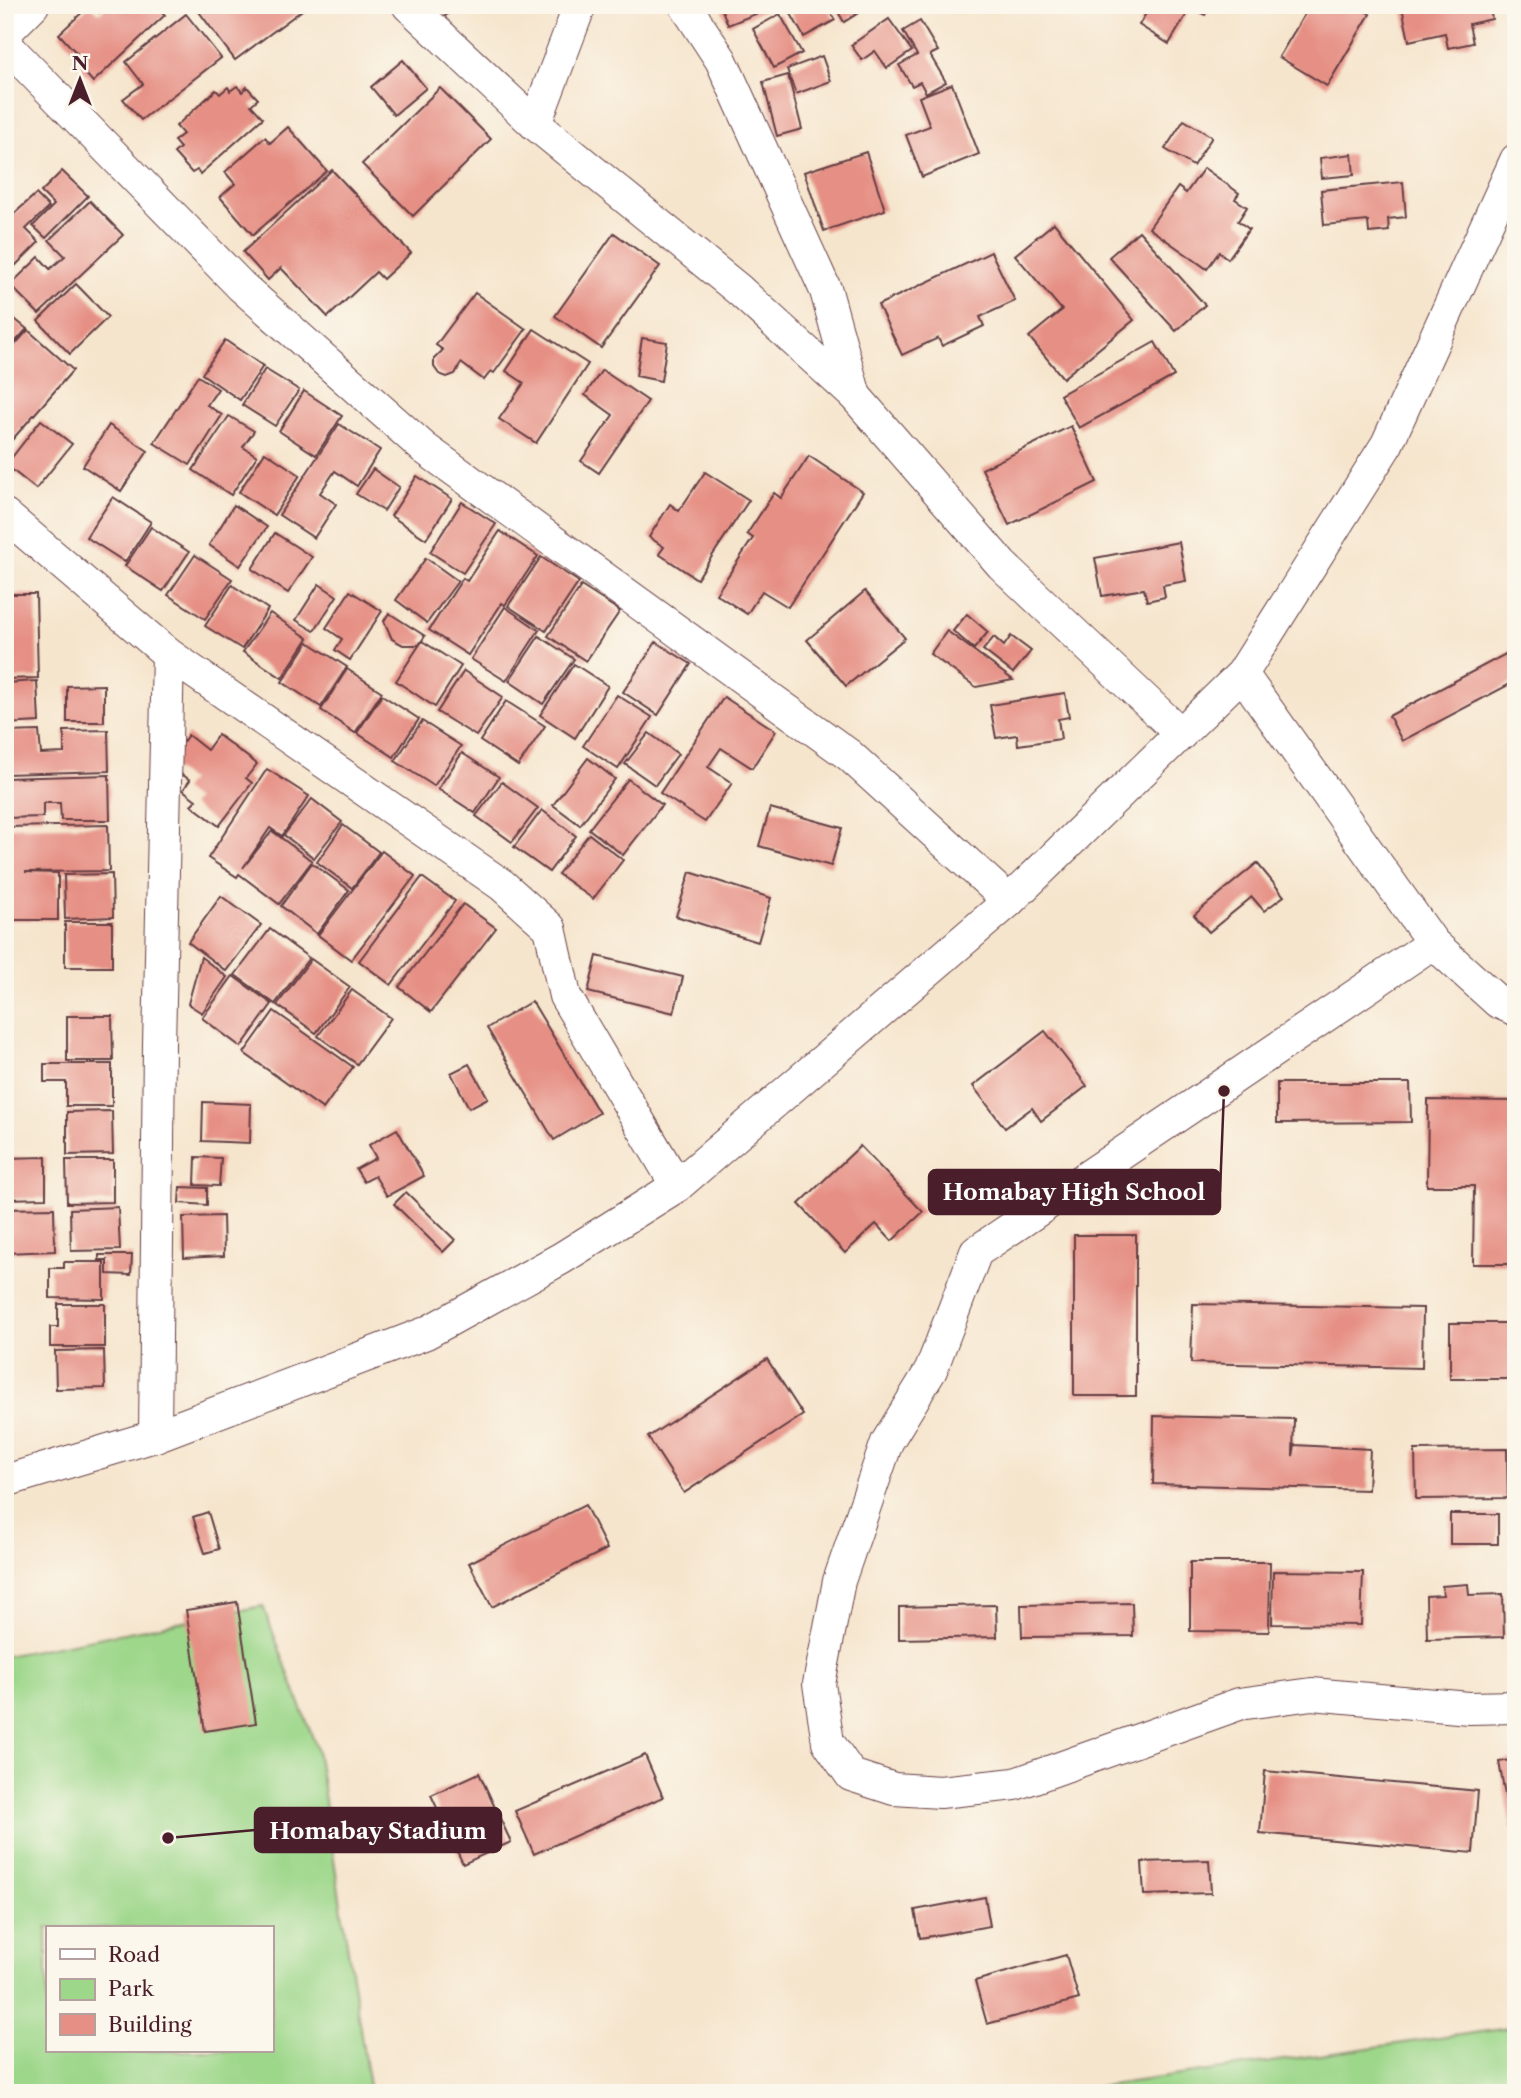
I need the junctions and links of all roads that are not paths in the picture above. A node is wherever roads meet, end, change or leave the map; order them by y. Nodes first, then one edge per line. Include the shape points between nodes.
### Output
1 (33, 5) edge
2 (408, 5) edge
3 (580, 5) edge
4 (685, 5) edge
5 (5, 33) edge
6 (5, 44) edge
7 (535, 124) junction
8 (1516, 160) edge
9 (855, 396) junction
10 (5, 515) edge
11 (168, 654) junction
12 (1242, 674) junction
13 (1181, 734) junction
14 (1009, 901) junction
15 (1433, 943) junction
16 (1516, 1010) edge
17 (677, 1186) junction
18 (155, 1436) junction
19 (5, 1482) edge
20 (1516, 1707) edge

1 - 5 street
2 - 7 street
3 - 7 street
4 - 9 street via 721,60 826,291
6 - 14 street via 241,286 424,448 849,755
7 - 9 street via 738,290
8 - 12 street via 1387,444
9 - 13 street via 1002,565
10 - 11 street
11 - 17 street via 502,885 550,928 565,996
11 - 18 street
12 - 13 street
12 - 15 street
13 - 14 street
14 - 17 street
15 - 16 street via 1498,1002
15 - 20 street via 976,1252 931,1370 887,1442 839,1581 819,1684 828,1742 851,1775 894,1789 940,1792 1015,1784 1238,1704 1312,1694 1469,1708
17 - 18 street via 562,1258 426,1333
18 - 19 street

